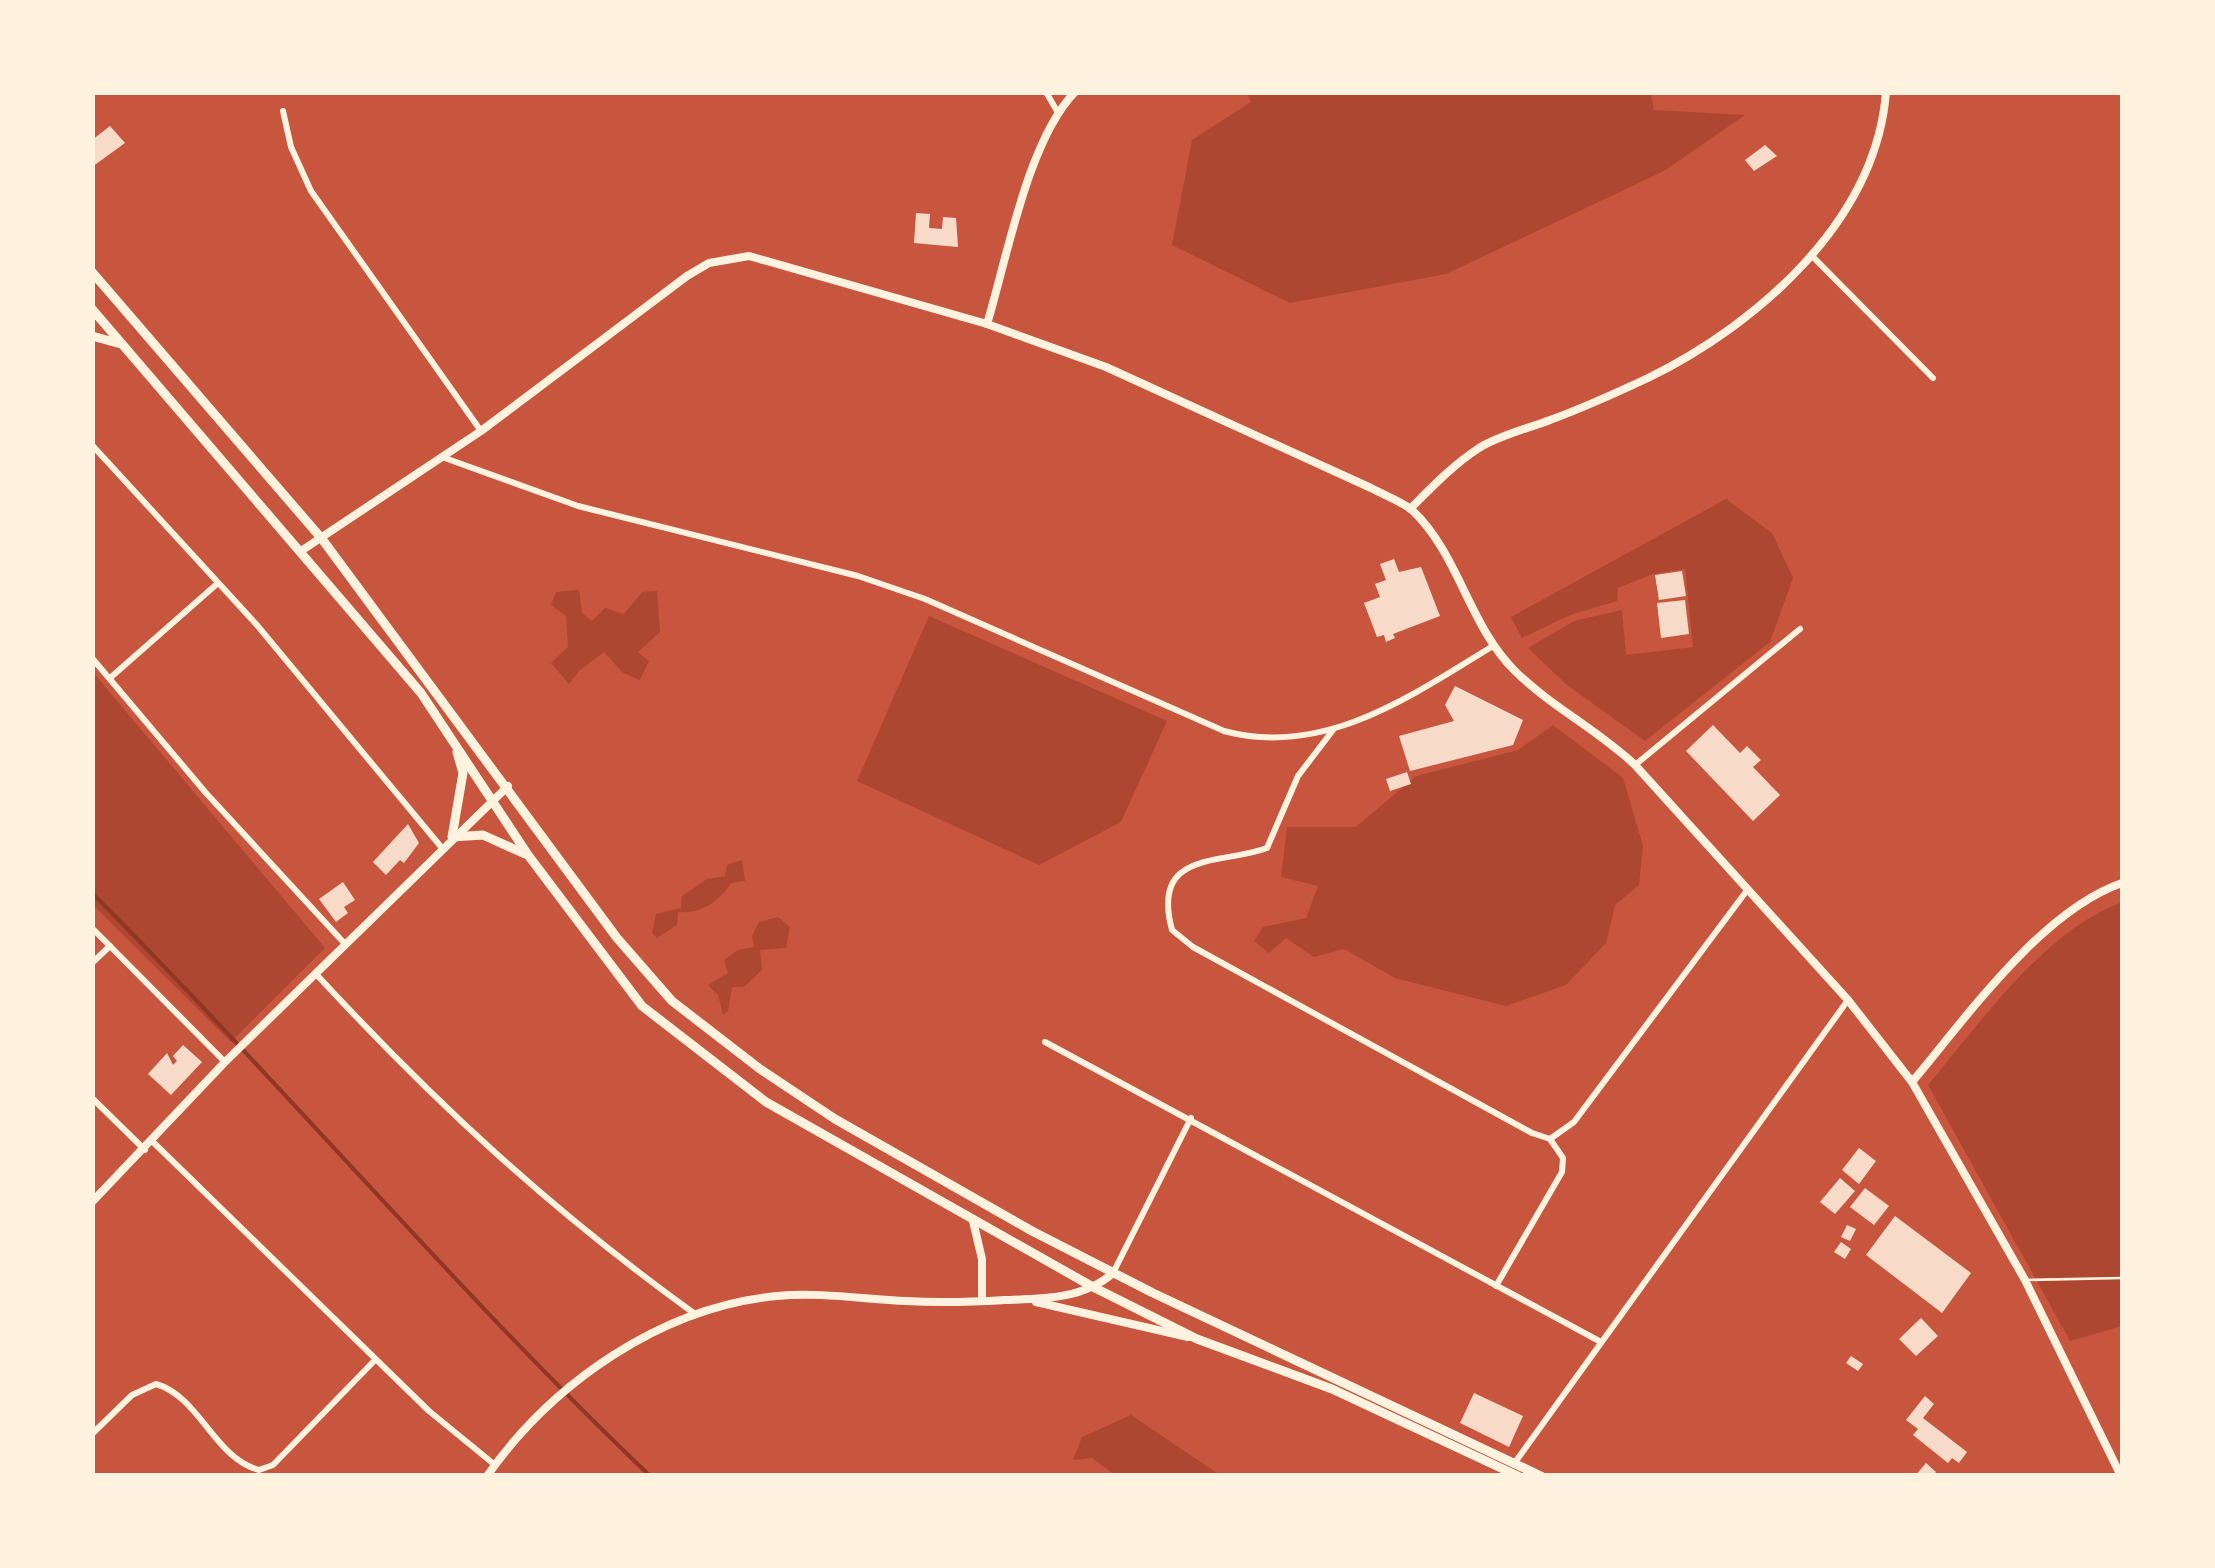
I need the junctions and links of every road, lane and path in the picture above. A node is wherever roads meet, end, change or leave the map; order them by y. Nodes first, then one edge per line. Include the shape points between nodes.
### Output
1 (1046, 92) edge
2 (1075, 92) edge
3 (1886, 92) edge
4 (283, 111) dead end
5 (1056, 111) junction
6 (1810, 254) junction
7 (92, 272) edge
8 (102, 282) junction
9 (92, 292) edge
10 (92, 309) edge
11 (987, 324) junction
12 (92, 336) edge
13 (124, 344) junction
14 (1933, 378) dead end
15 (480, 431) junction
16 (92, 445) edge
17 (442, 457) junction
18 (1410, 508) junction
19 (322, 539) junction
20 (301, 551) junction
21 (218, 583) junction
22 (1800, 629) dead end
23 (1493, 646) junction
24 (92, 658) edge
25 (110, 678) junction
26 (1334, 730) junction
27 (455, 744) junction
28 (1635, 765) junction
29 (508, 786) junction
30 (492, 799) junction
31 (452, 838) junction
32 (442, 848) junction
33 (528, 855) junction
34 (2120, 885) edge
35 (1748, 889) junction
36 (92, 928) edge
37 (346, 944) junction
38 (110, 946) junction
39 (92, 963) edge
40 (316, 974) junction
41 (1848, 1000) junction
42 (1046, 1042) dead end
43 (225, 1062) junction
44 (1912, 1082) junction
45 (92, 1098) edge
46 (1192, 1118) junction
47 (1550, 1139) junction
48 (153, 1142) junction
49 (146, 1150) junction
50 (92, 1202) edge
51 (973, 1221) junction
52 (1113, 1273) junction
53 (2122, 1278) edge
54 (2024, 1280) junction
55 (1496, 1286) junction
56 (1094, 1287) junction
57 (1026, 1300) junction
58 (982, 1301) junction
59 (695, 1314) junction
60 (1197, 1339) junction
61 (1601, 1342) junction
62 (376, 1360) junction
63 (92, 1434) edge
64 (1516, 1461) junction
65 (495, 1465) junction
66 (487, 1476) edge
67 (1518, 1476) edge
68 (1541, 1476) edge
69 (2120, 1476) edge

1 - 5 street
2 - 5 main road
3 - 6 main road via 1870,170
4 - 15 street via 311,190
5 - 11 main road
6 - 14 street
6 - 18 main road via 1712,339 1651,376 1482,446
7 - 8 main road
8 - 9 main road
8 - 19 main road
10 - 13 main road
11 - 15 main road via 750,256 729,256 687,276
11 - 18 main road via 1106,367
12 - 13 main road
13 - 20 main road
15 - 17 main road
16 - 21 street
17 - 19 main road
17 - 26 street via 578,506 858,576 1224,731 1290,741
18 - 23 main road via 1462,584
19 - 20 main road
19 - 29 main road
20 - 27 main road
21 - 25 street
21 - 32 street
22 - 28 street
23 - 26 street
23 - 28 main road via 1516,672
24 - 25 street
25 - 37 street
26 - 47 street via 1298,776 1266,848 1199,860 1184,870 1168,902 1172,930
27 - 30 main road
27 - 31 main road via 463,773
28 - 35 main road
29 - 30 main road
29 - 52 main road via 617,938 685,1011 836,1119
30 - 31 main road
30 - 33 main road
31 - 32 main road
31 - 33 main road via 483,835
32 - 37 main road
33 - 51 main road via 604,961 658,1019 766,1102
34 - 44 main road via 2065,917 2019,959
35 - 41 main road
35 - 47 street via 1574,1122
36 - 38 street
37 - 40 main road
38 - 39 street
38 - 43 street
40 - 43 main road
40 - 59 street via 538,1196
41 - 44 main road
41 - 61 street
42 - 46 street
43 - 48 main road
44 - 54 main road
45 - 49 street
46 - 52 street
46 - 55 street
47 - 55 street via 1563,1158 1562,1172
48 - 49 main road
48 - 62 street
49 - 50 main road
51 - 56 main road
51 - 58 main road
52 - 56 main road
52 - 64 main road
53 - 54 lane
54 - 69 main road
55 - 61 street
56 - 57 main road
56 - 60 main road
57 - 58 main road
57 - 60 main road
58 - 59 main road via 778,1296
59 - 65 main road via 635,1342 578,1381
60 - 67 main road via 1332,1389
61 - 64 street
62 - 63 street via 273,1465 259,1470 234,1457 180,1398 156,1384 132,1395
62 - 65 street
64 - 68 main road
65 - 66 main road

